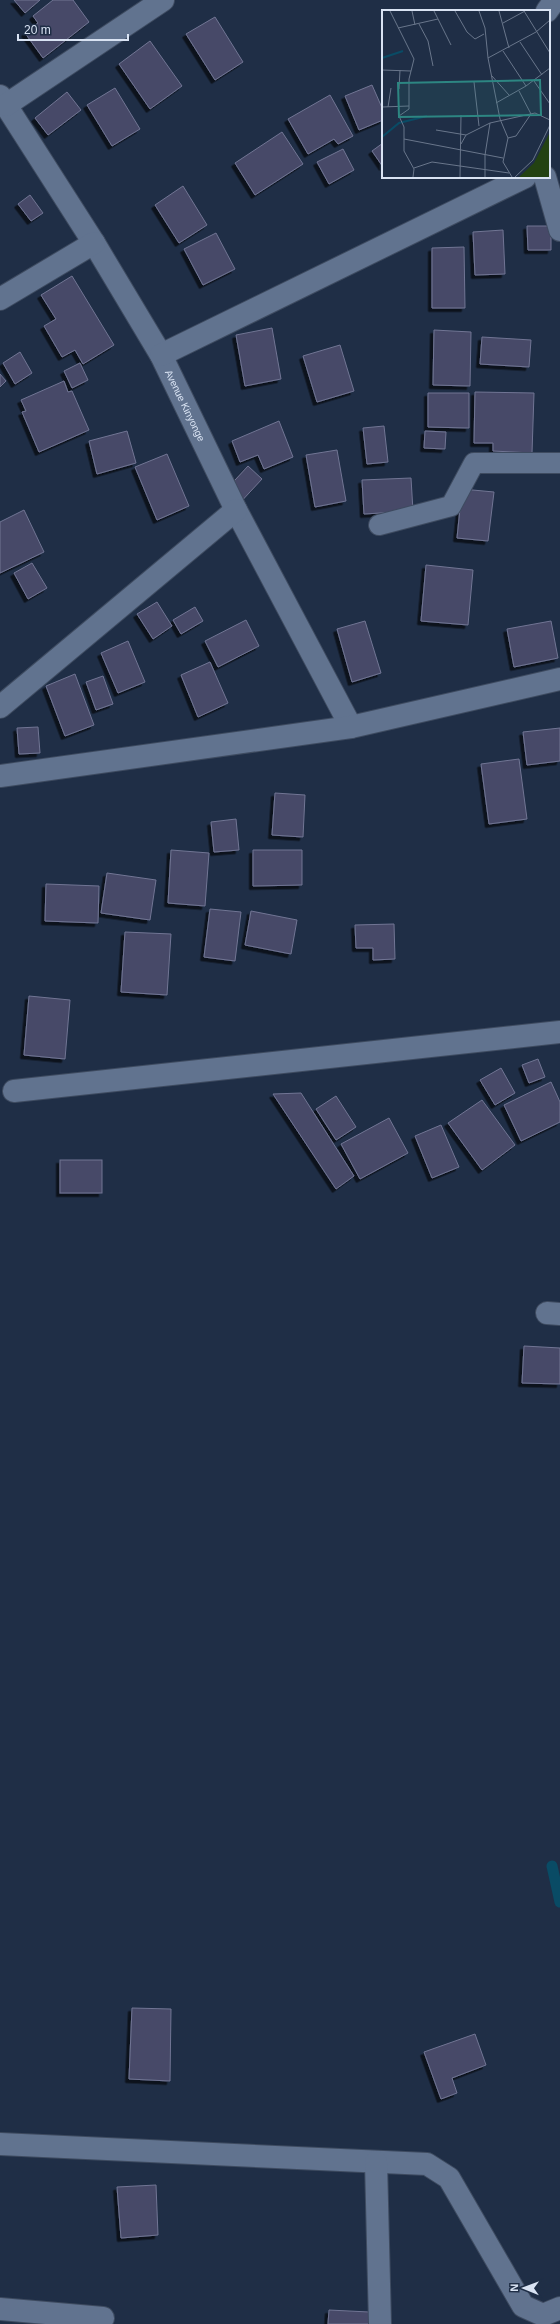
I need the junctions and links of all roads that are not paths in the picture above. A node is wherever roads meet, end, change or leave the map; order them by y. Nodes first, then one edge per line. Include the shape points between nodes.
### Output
1 (163, 0) edge
2 (554, 0) edge
3 (548, 10) edge
4 (3, 100) edge
5 (550, 170) edge
6 (560, 175) edge
7 (523, 178) edge
8 (546, 178) edge
9 (560, 230) edge
10 (94, 244) junction
11 (0, 299) edge
12 (161, 355) junction
13 (560, 463) edge
14 (236, 510) junction
15 (379, 525) dead end
16 (560, 679) edge
17 (0, 707) edge
18 (351, 727) junction
19 (0, 776) edge
20 (560, 1032) edge
21 (14, 1091) dead end
22 (0, 2144) edge
23 (376, 2162) junction
24 (0, 2309) edge
25 (550, 2316) edge
26 (103, 2318) dead end
27 (380, 2324) edge

1 - 4 street
2 - 3 street
4 - 10 street, Avenue Kinyonge
5 - 6 street
7 - 12 street
8 - 9 street
10 - 11 street
10 - 12 street, Avenue Kinyonge
12 - 14 street, Avenue Kinyonge
13 - 15 lane via 474,463 451,506
14 - 17 street
14 - 18 street, Avenue Kinyonge
16 - 18 street
18 - 19 street
20 - 21 street
22 - 23 street
23 - 25 street via 427,2164 449,2178 523,2306
23 - 27 street
24 - 26 street

